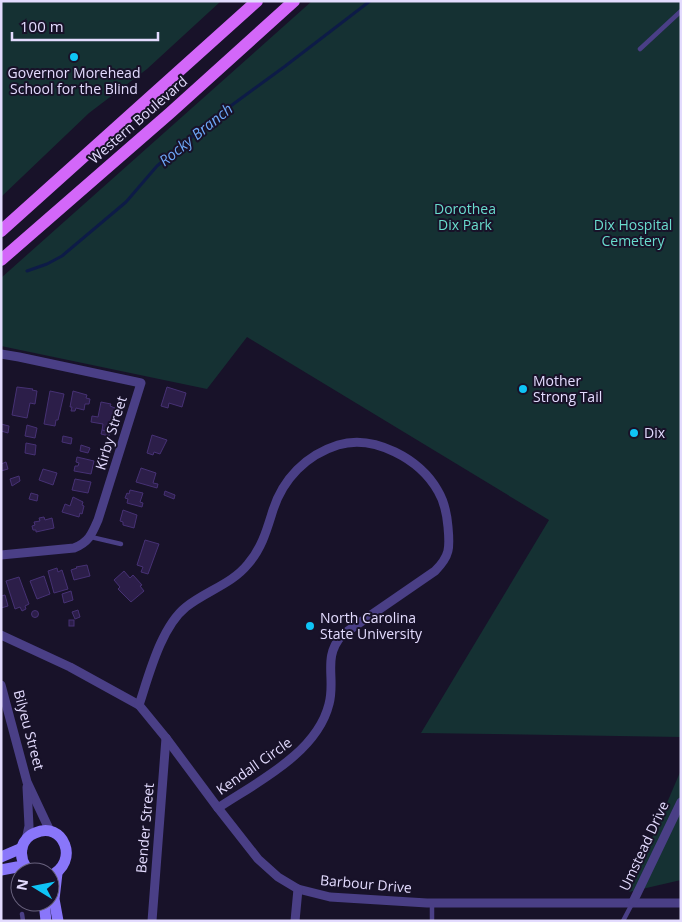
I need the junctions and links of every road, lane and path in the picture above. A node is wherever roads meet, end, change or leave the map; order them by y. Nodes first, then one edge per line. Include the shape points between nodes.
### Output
1 (258, 1) edge
2 (294, 1) edge
3 (681, 10) edge
4 (640, 49) dead end
5 (1, 231) edge
6 (1, 260) edge
7 (1, 354) edge
8 (91, 537) junction
9 (121, 544) dead end
10 (1, 555) edge
11 (1, 635) edge
12 (1, 685) edge
13 (139, 705) junction
14 (166, 738) junction
15 (27, 782) junction
16 (681, 802) edge
17 (218, 808) junction
18 (50, 831) junction
19 (24, 844) junction
20 (1, 857) edge
21 (24, 862) edge
22 (60, 869) edge
23 (298, 889) junction
24 (633, 902) junction
25 (432, 903) junction
26 (681, 903) edge
27 (22, 914) dead end
28 (23, 921) edge
29 (152, 921) edge
30 (295, 921) edge
31 (432, 921) edge
32 (623, 921) edge

1 - 5 main road, Western Boulevard
2 - 6 main road, Western Boulevard
3 - 4 lane
7 - 8 street, Kirby Street via 141,383
8 - 9 lane
8 - 10 street via 74,548
11 - 13 street, Barbour Drive via 70,667
12 - 15 street, Bilyeu Street
13 - 14 street, Barbour Drive
13 - 17 street, Kendall Circle via 160,645 177,617 186,607 230,580 249,564 263,543 287,480 305,462 337,445 360,443 401,455 423,472 438,491 449,536 445,561 435,572 342,635 334,644 332,653 330,704 314,735 298,754
14 - 17 street, Barbour Drive
14 - 29 street, Bender Street
15 - 18 street, Bilyeu Street
15 - 19 street, Bilyeu Street via 29,826
16 - 24 street, Umstead Drive
17 - 23 street, Barbour Drive via 265,866
18 - 19 street via 37,832
18 - 22 street via 63,840 67,854
19 - 20 street
19 - 21 street via 21,855
23 - 25 street, Barbour Drive via 330,896
23 - 30 street
24 - 25 street, Barbour Drive
24 - 26 street, Barbour Drive
24 - 32 lane
25 - 31 lane
27 - 28 lane

